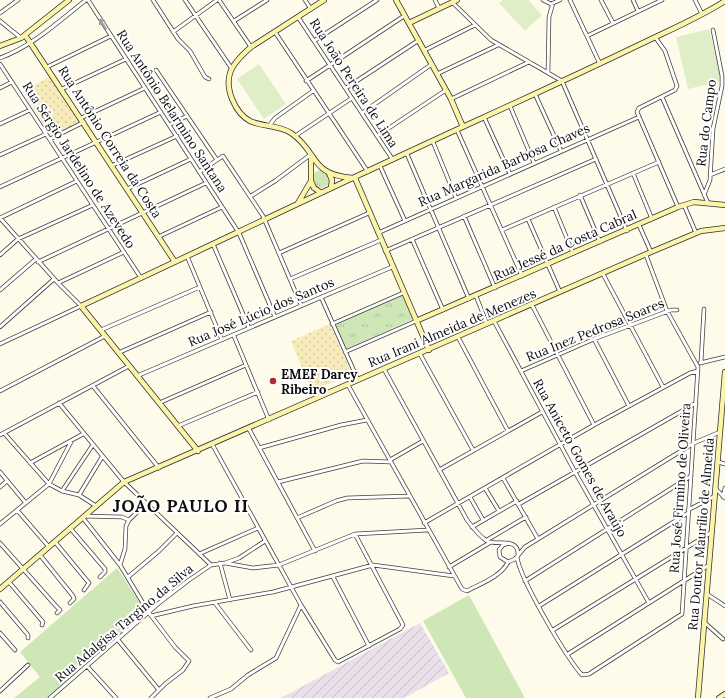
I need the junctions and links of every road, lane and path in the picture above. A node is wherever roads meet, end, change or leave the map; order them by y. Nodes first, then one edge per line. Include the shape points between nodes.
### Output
1 (18, 0) edge
2 (69, 0) edge
3 (87, 0) edge
4 (153, 0) edge
5 (185, 0) edge
6 (218, 0) edge
7 (267, 0) edge
8 (305, 0) edge
9 (324, 0) edge
10 (377, 0) edge
11 (396, 0) edge
12 (435, 0) edge
13 (543, 0) edge
14 (560, 0) edge
15 (570, 0) edge
16 (601, 0) edge
17 (633, 0) edge
18 (662, 0) edge
19 (695, 0) edge
20 (454, 1) edge
21 (725, 1) edge
22 (553, 3) junction
23 (440, 8) junction
24 (310, 9) junction
25 (638, 11) junction
26 (0, 13) edge
27 (195, 14) junction
28 (702, 14) junction
29 (404, 16) junction
30 (298, 17) junction
31 (0, 21) edge
32 (234, 21) junction
33 (409, 23) junction
34 (613, 23) junction
35 (475, 25) junction
36 (714, 30) dead end
37 (173, 32) junction
38 (275, 32) junction
39 (26, 35) junction
40 (111, 36) junction
41 (587, 36) junction
42 (655, 37) junction
43 (21, 38) junction
44 (419, 40) junction
45 (314, 41) junction
46 (31, 42) junction
47 (498, 45) junction
48 (0, 46) edge
49 (251, 47) junction
50 (424, 50) junction
51 (0, 58) edge
52 (126, 59) junction
53 (529, 62) junction
54 (0, 64) edge
55 (330, 64) junction
56 (432, 64) junction
57 (600, 64) junction
58 (47, 67) junction
59 (232, 69) junction
60 (156, 70) dead end
61 (548, 72) junction
62 (437, 74) junction
63 (209, 79) dead end
64 (306, 81) junction
65 (562, 81) junction
66 (12, 82) junction
67 (0, 88) edge
68 (145, 88) junction
69 (346, 88) junction
70 (62, 89) junction
71 (446, 90) junction
72 (313, 91) junction
73 (535, 94) junction
74 (662, 97) junction
75 (352, 98) junction
76 (451, 99) junction
77 (510, 106) junction
78 (30, 110) junction
79 (160, 112) junction
80 (362, 113) junction
81 (328, 114) junction
82 (187, 116) junction
83 (639, 116) junction
84 (484, 117) junction
85 (82, 120) junction
86 (0, 124) edge
87 (169, 125) junction
88 (269, 126) junction
89 (463, 127) junction
90 (457, 130) junction
91 (46, 134) junction
92 (177, 136) junction
93 (295, 136) junction
94 (377, 136) junction
95 (50, 139) junction
96 (587, 139) junction
97 (96, 142) junction
98 (433, 142) junction
99 (561, 151) junction
100 (407, 154) junction
101 (0, 155) edge
102 (311, 156) junction
103 (63, 158) junction
104 (191, 159) junction
105 (596, 159) junction
106 (217, 160) junction
107 (393, 160) junction
108 (659, 162) junction
109 (534, 163) junction
110 (111, 166) junction
111 (380, 166) junction
112 (725, 169) edge
113 (324, 170) junction
114 (199, 172) junction
115 (368, 172) junction
116 (329, 173) junction
117 (633, 173) junction
118 (510, 174) junction
119 (312, 175) junction
120 (710, 175) junction
121 (355, 178) junction
122 (77, 181) junction
123 (311, 181) junction
124 (206, 182) junction
125 (607, 185) junction
126 (482, 186) junction
127 (331, 187) junction
128 (0, 188) edge
129 (127, 189) junction
130 (320, 192) junction
131 (580, 195) junction
132 (704, 195) junction
133 (251, 196) junction
134 (456, 198) junction
135 (708, 204) junction
136 (94, 205) junction
137 (297, 205) junction
138 (490, 205) junction
139 (684, 205) junction
140 (725, 205) edge
141 (222, 207) junction
142 (554, 207) junction
143 (678, 207) junction
144 (431, 209) junction
145 (143, 212) junction
146 (369, 213) junction
147 (464, 216) junction
148 (0, 218) edge
149 (528, 219) junction
150 (652, 219) junction
151 (264, 221) junction
152 (405, 221) junction
153 (639, 225) junction
154 (439, 227) junction
155 (109, 228) junction
156 (725, 228) edge
157 (502, 230) junction
158 (627, 231) junction
159 (239, 233) junction
160 (378, 233) junction
161 (696, 234) junction
162 (158, 237) junction
163 (18, 239) junction
164 (412, 239) junction
165 (381, 240) junction
166 (600, 242) junction
167 (213, 244) junction
168 (385, 251) junction
169 (124, 252) junction
170 (279, 253) junction
171 (649, 253) junction
172 (574, 254) junction
173 (0, 255) edge
174 (187, 256) junction
175 (37, 260) junction
176 (175, 262) junction
177 (549, 265) junction
178 (392, 267) junction
179 (603, 274) junction
180 (522, 276) junction
181 (141, 278) junction
182 (290, 278) junction
183 (54, 279) junction
184 (58, 283) junction
185 (200, 287) junction
186 (495, 288) junction
187 (0, 290) edge
188 (403, 293) junction
189 (560, 293) junction
190 (476, 296) junction
191 (321, 297) junction
192 (469, 299) junction
193 (301, 305) junction
194 (532, 305) junction
195 (81, 306) junction
196 (704, 309) dead end
197 (443, 310) junction
198 (677, 310) dead end
199 (667, 311) junction
200 (211, 312) junction
201 (275, 317) junction
202 (494, 321) junction
203 (416, 322) junction
204 (332, 324) junction
205 (487, 324) junction
206 (630, 326) junction
207 (0, 327) edge
208 (249, 328) junction
209 (100, 330) junction
210 (105, 336) junction
211 (234, 336) junction
212 (458, 337) junction
213 (594, 339) junction
214 (222, 340) junction
215 (0, 344) edge
216 (429, 350) junction
217 (345, 352) junction
218 (118, 353) junction
219 (420, 354) junction
220 (557, 356) junction
221 (725, 357) edge
222 (701, 362) junction
223 (696, 363) junction
224 (246, 365) junction
225 (129, 366) junction
226 (384, 369) junction
227 (521, 371) junction
228 (698, 371) junction
229 (725, 372) edge
230 (138, 376) junction
231 (358, 380) junction
232 (348, 385) junction
233 (93, 386) junction
234 (664, 387) junction
235 (0, 391) edge
236 (258, 392) junction
237 (59, 403) junction
238 (159, 403) junction
239 (696, 403) junction
240 (629, 406) junction
241 (542, 412) junction
242 (270, 420) junction
243 (367, 420) junction
244 (723, 422) edge
245 (594, 425) junction
246 (178, 426) junction
247 (249, 429) junction
248 (508, 431) junction
249 (720, 432) junction
250 (4, 433) junction
251 (83, 434) junction
252 (0, 435) edge
253 (72, 440) junction
254 (423, 441) junction
255 (694, 443) junction
256 (212, 444) junction
257 (560, 445) junction
258 (92, 446) junction
259 (259, 448) junction
260 (473, 450) junction
261 (198, 451) junction
262 (102, 457) junction
263 (390, 461) junction
264 (718, 462) junction
265 (30, 463) junction
266 (725, 464) edge
267 (159, 468) junction
268 (439, 470) junction
269 (0, 472) edge
270 (575, 472) junction
271 (691, 476) junction
272 (503, 478) junction
273 (7, 481) junction
274 (124, 482) junction
275 (278, 482) junction
276 (49, 484) junction
277 (0, 487) edge
278 (486, 488) junction
279 (725, 488) edge
280 (716, 489) junction
281 (62, 491) junction
282 (79, 495) junction
283 (409, 496) junction
284 (715, 496) junction
285 (470, 497) junction
286 (724, 497) edge
287 (25, 502) junction
288 (518, 503) junction
289 (146, 504) junction
290 (457, 504) junction
291 (593, 504) junction
292 (96, 506) junction
293 (17, 510) junction
294 (499, 511) junction
295 (688, 512) junction
296 (84, 517) junction
297 (526, 517) junction
298 (298, 518) junction
299 (129, 520) junction
300 (483, 520) junction
301 (424, 523) junction
302 (0, 524) edge
303 (472, 527) junction
304 (70, 528) junction
305 (258, 528) junction
306 (607, 529) junction
307 (428, 530) junction
308 (712, 532) junction
309 (177, 533) junction
310 (355, 534) junction
311 (538, 539) junction
312 (487, 540) junction
313 (265, 541) junction
314 (55, 542) junction
315 (492, 542) junction
316 (0, 543) edge
317 (509, 543) junction
318 (515, 546) junction
319 (687, 546) junction
320 (50, 547) junction
321 (525, 547) junction
322 (500, 550) junction
323 (315, 551) junction
324 (199, 554) junction
325 (622, 554) junction
326 (40, 555) junction
327 (518, 556) junction
328 (509, 562) junction
329 (220, 563) junction
330 (225, 563) junction
331 (120, 565) junction
332 (211, 565) junction
333 (279, 565) junction
334 (373, 565) junction
335 (709, 565) junction
336 (449, 567) junction
337 (518, 567) junction
338 (24, 570) junction
339 (454, 576) junction
340 (100, 577) dead end
341 (128, 577) junction
342 (333, 577) junction
343 (635, 578) junction
344 (684, 580) junction
345 (525, 581) junction
346 (9, 582) junction
347 (291, 587) junction
348 (0, 589) edge
349 (84, 590) dead end
350 (707, 594) junction
351 (230, 600) junction
352 (0, 602) edge
353 (70, 603) dead end
354 (215, 603) junction
355 (649, 603) junction
356 (301, 605) junction
357 (725, 605) edge
358 (539, 606) junction
359 (58, 612) dead end
360 (150, 614) junction
361 (704, 622) junction
362 (42, 625) dead end
363 (553, 630) junction
364 (0, 633) edge
365 (28, 638) dead end
366 (723, 639) dead end
367 (118, 640) junction
368 (370, 646) junction
369 (15, 650) dead end
370 (251, 650) dead end
371 (568, 654) junction
372 (28, 665) dead end
373 (87, 666) junction
374 (159, 690) junction
375 (0, 691) edge
376 (725, 694) edge
377 (50, 698) edge
378 (116, 698) edge
379 (151, 698) edge
380 (210, 698) edge
381 (698, 698) edge
382 (719, 698) edge

1 - 26 street
2 - 39 street
40 -> 3 street, Rua Antônio Belarmino Santana
3 - 46 street
4 - 37 street
5 - 27 street
6 - 27 street
6 - 32 street
7 - 32 street
8 - 24 street
9 - 24 street
10 - 45 street
11 - 29 street
12 - 23 street
13 - 22 street
14 - 22 street
15 - 41 street
16 - 34 street
17 - 25 street
18 - 25 street
19 - 28 street
20 - 23 street
20 - 35 street
21 - 28 street
22 - 61 street via 549,17
23 - 33 street
24 - 30 street
25 - 34 street
27 - 37 street
27 - 59 street
28 - 42 street
29 - 33 street
29 - 55 street
30 - 38 street
30 - 45 street, Rua João Pereira de Lima
31 - 43 street
32 - 49 street
33 - 44 street
34 - 41 street
35 - 47 street
35 - 50 street
36 - 120 street, Rua do Campo via 722,76
37 - 63 street
38 - 49 street
38 - 64 street
39 - 43 street
39 - 46 street, Rua Antônio Correia da Costa
40 - 52 street, Rua Antônio Belarmino Santana
40 - 58 street
41 - 57 street
42 - 57 street
42 - 74 street via 665,50 677,84 675,90
43 - 48 street
44 - 50 street
44 - 69 street
45 - 55 street, Rua João Pereira de Lima
46 - 51 street
46 - 58 street, Rua Antônio Correia da Costa
47 - 53 street
47 - 62 street
49 - 59 street
50 - 56 street
52 - 68 street, Rua Antônio Belarmino Santana
52 - 70 street
53 - 61 street
53 - 76 street
54 - 66 street, Rua Sérgio Jardelino de Azevedo
55 - 64 street
55 - 69 street, Rua João Pereira de Lima
56 - 62 street
56 - 80 street
57 - 65 street
58 - 70 street, Rua Antônio Correia da Costa
59 - 88 street via 229,74 229,86 236,108 257,124
60 - 82 street
61 - 65 street
62 - 71 street
64 - 72 street
65 - 73 street
65 - 96 street
66 - 67 street
66 - 78 street, Rua Sérgio Jardelino de Azevedo
68 - 79 street, Rua Antônio Belarmino Santana
68 - 85 street
69 - 75 street, Rua João Pereira de Lima
70 - 85 street, Rua Antônio Correia da Costa
71 - 76 street
71 - 94 street
72 - 81 street
72 - 88 street via 275,118
73 - 77 street
73 - 99 street
74 - 83 street via 642,106 638,110
74 - 132 street
75 - 80 street, Rua João Pereira de Lima
75 - 81 street
76 - 89 street
77 - 84 street
77 - 109 street
78 - 86 street
78 - 91 street, Rua Sérgio Jardelino de Azevedo
79 - 87 street, Rua Antônio Belarmino Santana
79 - 97 street
80 - 94 street, Rua João Pereira de Lima
81 - 93 street
81 - 115 street
82 - 87 street
82 - 106 street
83 - 96 street, Rua Margarida Barbosa Chaves
83 - 108 street
84 - 89 street
84 - 118 street
85 - 95 street
85 - 97 street, Rua Antônio Correia da Costa
87 - 92 street, Rua Antônio Belarmino Santana
88 - 93 street
89 - 90 street
90 - 98 street
90 - 126 street
91 - 95 street, Rua Sérgio Jardelino de Azevedo
91 - 101 street
92 - 104 street, Rua Antônio Belarmino Santana
92 - 110 street
93 - 102 street
94 - 107 street, Rua João Pereira de Lima
95 - 103 street, Rua Sérgio Jardelino de Azevedo
96 - 99 street, Rua Margarida Barbosa Chaves
96 - 105 street
97 - 103 street
97 - 110 street, Rua Antônio Correia da Costa
98 - 100 street
98 - 134 street
99 - 109 street, Rua Margarida Barbosa Chaves
100 - 107 street
100 - 144 street
102 - 113 street
102 - 119 street
102 - 133 street
103 - 122 street, Rua Sérgio Jardelino de Azevedo
103 - 128 street
104 - 114 street, Rua Antônio Belarmino Santana
104 - 129 street
105 - 125 street
105 - 138 street
106 - 114 street
106 - 133 street via 223,156
107 - 111 street
108 - 117 street
108 - 143 street
109 - 118 street, Rua Margarida Barbosa Chaves
110 - 129 street, Rua Antônio Correia da Costa
111 - 115 street
111 - 152 street
112 - 120 street
113 - 116 street
113 - 119 street
114 - 124 street, Rua Antônio Belarmino Santana
115 - 121 street
116 - 121 street
116 - 127 street
117 - 125 street
117 - 150 street
118 - 126 street, Rua Margarida Barbosa Chaves
119 - 123 street
120 - 132 street, Rua do Campo
121 - 127 street
121 - 146 street
122 - 136 street, Rua Sérgio Jardelino de Azevedo
122 - 148 street
123 - 130 street via 314,188
123 - 137 street
124 - 141 street, Rua Antônio Belarmino Santana
124 - 145 street
125 - 131 street
125 - 158 street
126 - 134 street, Rua Margarida Barbosa Chaves
126 - 138 street
127 - 130 street
129 - 145 street, Rua Antônio Correia da Costa
130 - 137 street
131 - 142 street
131 - 166 street
132 - 135 street
133 - 151 street
134 - 144 street, Rua Margarida Barbosa Chaves
135 - 139 street, Rua Jessé da Costa Cabral via 694,202
135 - 140 street, Rua Jessé da Costa Cabral
136 - 155 street, Rua Sérgio Jardelino de Azevedo
136 - 163 street
137 - 151 street
138 - 147 street
138 - 157 street
139 - 143 street, Rua Jessé da Costa Cabral
139 - 161 street
141 - 159 street, Rua Antônio Belarmino Santana
141 - 162 street
142 - 149 street
142 - 172 street
143 - 150 street, Rua Jessé da Costa Cabral
144 - 152 street, Rua Margarida Barbosa Chaves
144 - 154 street
145 - 155 street
145 - 162 street, Rua Antônio Correia da Costa
146 - 160 street
146 - 170 street
147 - 154 street
147 - 186 street
148 - 163 street
149 - 157 street
149 - 177 street
150 - 153 street, Rua Jessé da Costa Cabral
151 - 159 street
151 - 170 street
152 - 160 street, Rua Margarida Barbosa Chaves
153 - 158 street, Rua Jessé da Costa Cabral
153 - 171 street, Rua José Firmino de Oliveira
154 - 164 street
154 - 192 street
155 - 169 street, Rua Sérgio Jardelino de Azevedo
155 - 175 street
156 - 161 street, Rua Irani Almeida de Menezes
157 - 180 street
158 - 166 street, Rua Jessé da Costa Cabral
159 - 167 street
159 - 201 street, Rua Antônio Belarmino Santana
160 - 165 street
161 - 171 street, Rua Irani Almeida de Menezes
162 - 176 street, Rua Antônio Correia da Costa
163 - 173 street
163 - 175 street
164 - 168 street
164 - 197 street
165 - 168 street
165 - 182 street
166 - 172 street, Rua Jessé da Costa Cabral
167 - 174 street
167 - 208 street
168 - 178 street
169 - 181 street, Rua Sérgio Jardelino de Azevedo
169 - 184 street
170 - 182 street
171 - 179 street, Rua Irani Almeida de Menezes
171 - 199 street, Rua José Firmino de Oliveira
172 - 177 street, Rua Jessé da Costa Cabral
174 - 176 street
174 - 185 street
175 - 183 street
175 - 187 street
176 - 181 street
177 - 180 street, Rua Jessé da Costa Cabral
177 - 189 street
178 - 188 street
178 - 191 street, Rua José Lúcio dos Santos
179 - 189 street, Rua Irani Almeida de Menezes
179 - 206 street
180 - 186 street, Rua Jessé da Costa Cabral
181 - 195 street
182 - 193 street
183 - 184 street
183 - 207 street
184 - 195 street
185 - 200 street
185 - 209 street
186 - 190 street, Rua Jessé da Costa Cabral
188 - 203 street
188 - 204 street
189 - 194 street, Rua Irani Almeida de Menezes
190 - 192 street, Rua Jessé da Costa Cabral
190 - 205 street
191 - 193 street, Rua José Lúcio dos Santos
191 - 204 street
192 - 197 street, Rua Jessé da Costa Cabral
193 - 201 street, Rua José Lúcio dos Santos
194 - 202 street, Rua Irani Almeida de Menezes
194 - 220 street
195 - 209 street
195 - 215 street
196 - 222 street
197 - 203 street, Rua Jessé da Costa Cabral
198 - 199 street, Rua Inez Pedrosa Soares
199 - 206 street, Rua Inez Pedrosa Soares
199 - 223 street, Rua José Firmino de Oliveira
200 - 214 street
200 - 218 street
201 - 208 street, Rua José Lúcio dos Santos
202 - 205 street, Rua Irani Almeida de Menezes
202 - 227 street, Rua Aniceto Gomes de Araújo
203 - 216 street
203 - 217 street
204 - 217 street
205 - 212 street, Rua Irani Almeida de Menezes
206 - 213 street, Rua Inez Pedrosa Soares
206 - 234 street
208 - 211 street, Rua José Lúcio dos Santos
209 - 210 street
210 - 218 street
210 - 235 street
211 - 214 street, Rua José Lúcio dos Santos
211 - 224 street
212 - 216 street, Rua Irani Almeida de Menezes
212 - 248 street
213 - 220 street, Rua Inez Pedrosa Soares
213 - 240 street
214 - 230 street, Rua José Lúcio dos Santos
216 - 219 street, Rua Irani Almeida de Menezes
217 - 231 street
218 - 225 street
219 - 226 street, Rua Irani Almeida de Menezes
219 - 260 street
220 - 227 street, Rua Inez Pedrosa Soares
220 - 245 street
221 - 222 street
222 - 223 street
223 - 228 street, Rua José Firmino de Oliveira
224 - 236 street
224 - 238 street
225 - 230 street
225 - 233 street
226 - 231 street, Rua Irani Almeida de Menezes
226 - 254 street
227 - 241 street, Rua Aniceto Gomes de Araújo
228 - 234 street
228 - 239 street, Rua José Firmino de Oliveira
229 - 244 street, Rua Doutor Maurílio de Almeida
230 - 238 street
231 - 232 street, Rua Irani Almeida de Menezes
232 - 242 street, Rua Irani Almeida de Menezes
232 - 243 street
233 - 237 street
233 - 267 street
234 - 240 street
236 - 242 street
236 - 246 street
237 - 250 street
237 - 251 street
238 - 246 street
239 - 255 street, Rua José Firmino de Oliveira
239 - 270 street
240 - 245 street
241 - 248 street
241 - 257 street, Rua Aniceto Gomes de Araújo
242 - 247 street, Rua Irani Almeida de Menezes
243 - 259 street
243 - 263 street
244 - 249 street, Rua Doutor Maurílio de Almeida
245 - 257 street
246 - 261 street
247 - 256 street, Rua Irani Almeida de Menezes
247 - 259 street
248 - 260 street
249 - 255 street
249 - 264 street, Rua Doutor Maurílio de Almeida
250 - 252 street
250 - 265 street
251 - 253 street
251 - 258 street
253 - 265 street
253 - 276 street
254 - 263 street
254 - 268 street
255 - 271 street, Rua José Firmino de Oliveira
255 - 291 street
256 - 261 street, Rua Irani Almeida de Menezes
256 - 305 street
257 - 270 street, Rua Aniceto Gomes de Araújo
257 - 272 street
258 - 262 street
258 - 281 street
259 - 275 street
260 - 268 street
261 - 267 street, Rua Irani Almeida de Menezes
262 - 274 street
262 - 282 street
263 - 275 street via 363,461
263 - 283 street
264 - 266 street
264 - 280 street, Rua Doutor Maurílio de Almeida
265 - 276 street
267 - 274 street, Rua Irani Almeida de Menezes
268 - 290 street
269 - 273 street
270 - 288 street
270 - 291 street, Rua Aniceto Gomes de Araújo
271 - 295 street, Rua José Firmino de Oliveira
271 - 306 street
272 - 278 street
272 - 288 street
273 - 277 street
273 - 287 street
274 - 289 street
274 - 292 street, Rua Irani Almeida de Menezes
275 - 298 street
276 - 281 street
276 - 287 street
278 - 285 street
278 - 294 street
279 - 286 street
280 - 284 street, Rua Doutor Maurílio de Almeida
280 - 286 street
281 - 282 street
282 - 292 street
283 - 298 street via 347,498
283 - 301 street
284 - 295 street
284 - 308 street, Rua Doutor Maurílio de Almeida
285 - 290 street
285 - 300 street
287 - 293 street
288 - 294 street
288 - 297 street
289 - 299 street
289 - 309 street
290 - 301 street
290 - 303 street
291 - 306 street, Rua Aniceto Gomes de Araújo
291 - 311 street
292 - 296 street, Rua Irani Almeida de Menezes
293 - 302 street
293 - 320 street
294 - 300 street
295 - 319 street, Rua José Firmino de Oliveira
295 - 325 street
296 - 299 street via 122,517
296 - 304 street, Rua Irani Almeida de Menezes
296 - 331 street
297 - 311 street
297 - 312 street
298 - 323 street
299 - 331 street
300 - 303 street
301 - 307 street
303 - 312 street
304 - 314 street, Rua Irani Almeida de Menezes
304 - 340 street via 105,569
305 - 313 street
305 - 324 street
306 - 325 street, Rua Aniceto Gomes de Araújo
306 - 345 street
307 - 310 street
307 - 336 street
308 - 319 street
308 - 335 street, Rua Doutor Maurílio de Almeida
309 - 324 street
309 - 341 street
310 - 323 street
310 - 334 street
311 - 321 street
312 - 315 street
313 - 330 street via 239,558
313 - 333 street
314 - 320 street, Rua Irani Almeida de Menezes
314 - 349 street via 89,583
315 - 317 street
315 - 322 street
315 - 336 street
316 - 338 street
317 - 318 street
317 - 322 street via 503,545
318 - 321 street
318 - 327 street
319 - 343 street
319 - 344 street, Rua José Firmino de Oliveira
320 - 326 street, Rua Irani Almeida de Menezes
321 - 327 street
322 - 328 street via 500,557
323 - 333 street
324 - 332 street
325 - 343 street, Rua Aniceto Gomes de Araújo
325 - 358 street
326 - 338 street, Rua Irani Almeida de Menezes
326 - 353 street via 73,596 74,599
327 - 328 street
327 - 337 street
328 - 337 street
328 - 339 street via 503,570 467,591 462,589
329 - 330 street
329 - 332 street
329 - 351 street
330 - 333 street via 253,568
331 - 341 street
332 - 360 street, Rua Adalgisa Targino da Silva via 177,589
333 - 347 street
334 - 339 street
334 - 342 street
334 - 368 street via 403,625
335 - 344 street
335 - 350 street, Rua Doutor Maurílio de Almeida
336 - 339 street
337 - 345 street
338 - 346 street, Rua Irani Almeida de Menezes
338 - 359 street via 59,609
341 - 360 street
342 - 347 street
342 - 368 street
343 - 355 street, Rua Aniceto Gomes de Araújo
343 - 363 street
344 - 355 street
344 - 371 street, Rua José Firmino de Oliveira via 682,614 589,674 581,674
345 - 358 street
346 - 348 street, Rua Irani Almeida de Menezes
346 - 362 street via 43,622
347 - 351 street
347 - 356 street
350 - 357 street
350 - 361 street, Rua Doutor Maurílio de Almeida
351 - 354 street
352 - 365 street
354 - 360 street
354 - 370 street
355 - 371 street
356 - 368 street via 335,660 342,661
356 - 380 street via 276,658 231,689
358 - 363 street
360 - 367 street, Rua Adalgisa Targino da Silva
360 - 374 street via 188,661 183,670
361 - 366 street
361 - 381 street, Rua Doutor Maurílio de Almeida
363 - 371 street
364 - 369 street
367 - 373 street, Rua Adalgisa Targino da Silva
367 - 374 street
372 - 375 street
373 - 377 street, Rua Adalgisa Targino da Silva
373 - 378 street
374 - 379 street
376 - 382 street

